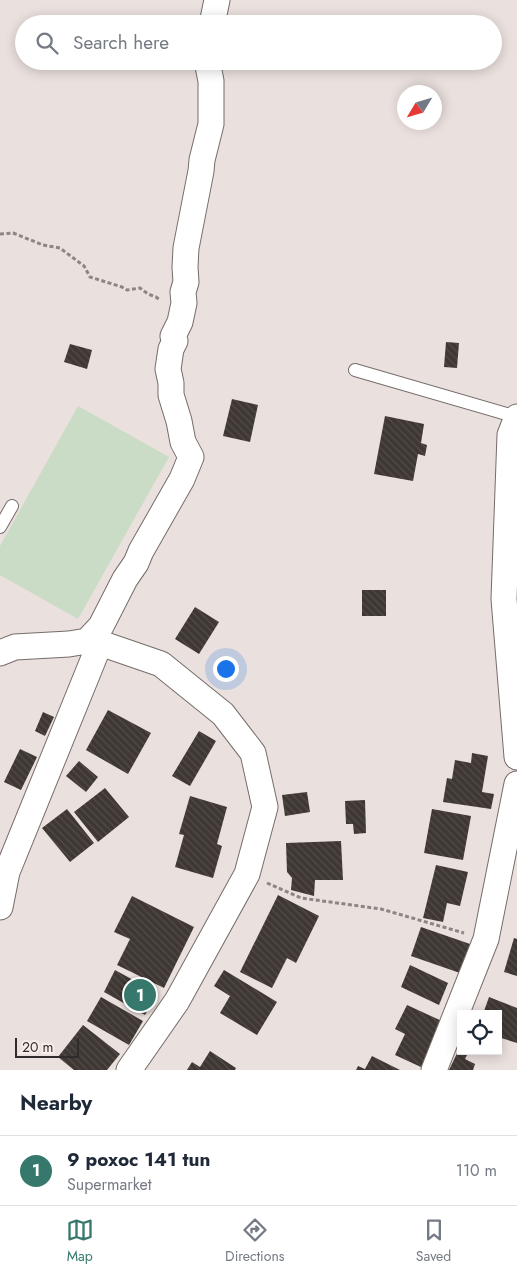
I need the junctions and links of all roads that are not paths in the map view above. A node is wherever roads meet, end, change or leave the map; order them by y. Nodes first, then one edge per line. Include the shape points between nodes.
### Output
1 (217, 0) edge
2 (214, 15) edge
3 (209, 70) edge
4 (355, 370) dead end
5 (517, 417) edge
6 (12, 506) dead end
7 (0, 527) edge
8 (511, 609) edge
9 (94, 642) junction
10 (0, 652) edge
11 (517, 757) edge
12 (517, 784) edge
13 (0, 907) edge
14 (128, 1070) edge
15 (436, 1070) edge

1 - 2 street
3 - 9 street via 211,124 186,248 184,303 173,336 175,341 168,369 183,442 191,457
4 - 5 lane
5 - 8 street via 510,435 504,599
6 - 7 lane
8 - 11 street
9 - 10 street via 15,647
9 - 13 street via 7,872
9 - 14 street via 161,664 223,714 253,753 264,806 247,874 177,1001
12 - 15 street via 486,939

